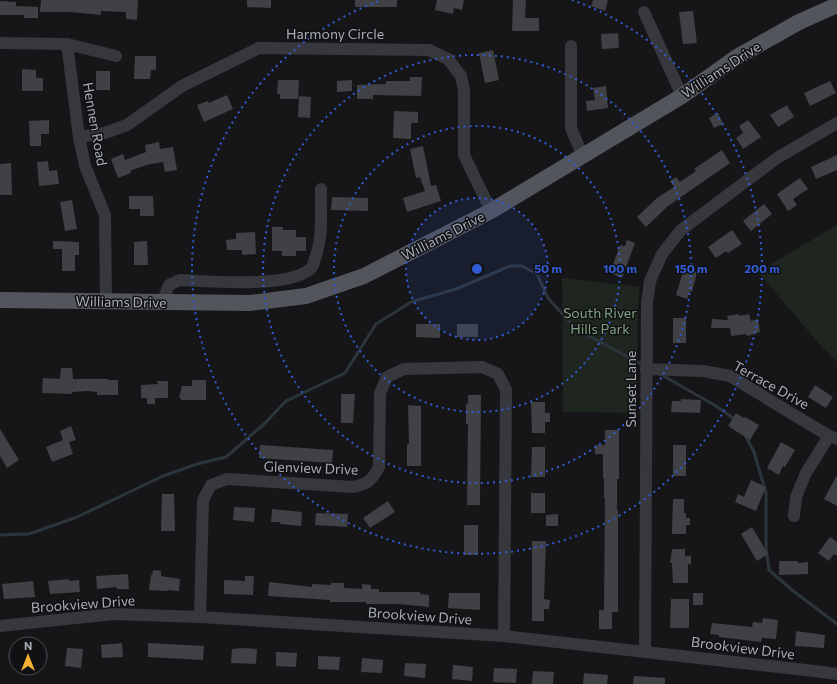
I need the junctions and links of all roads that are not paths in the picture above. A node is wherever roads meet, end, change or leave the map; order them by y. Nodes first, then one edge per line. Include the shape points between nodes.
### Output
1 (837, 5) edge
2 (644, 12) dead end
3 (0, 43) edge
4 (67, 44) junction
5 (571, 46) dead end
6 (116, 56) dead end
7 (682, 96) junction
8 (837, 123) edge
9 (79, 138) junction
10 (583, 157) junction
11 (321, 189) dead end
12 (491, 211) junction
13 (0, 300) edge
14 (106, 302) junction
15 (162, 302) junction
16 (646, 369) junction
17 (833, 438) edge
18 (794, 516) dead end
19 (200, 617) junction
20 (0, 626) edge
21 (504, 636) junction
22 (645, 651) junction
23 (837, 674) edge

1 - 7 main road, Williams Drive via 799,22 737,57
2 - 7 street
3 - 4 street
4 - 6 street
4 - 9 street, Hennen Road
5 - 10 street via 571,128
7 - 10 main road, Williams Drive
8 - 16 street, Sunset Lane via 778,158 681,230 662,254 650,282 647,303
9 - 12 street, Harmony Circle via 127,125 182,86 259,48 429,50 448,59 461,76 464,90 464,155
9 - 14 street, Hennen Road via 85,166 105,215
10 - 12 main road, Williams Drive
11 - 15 street via 319,250 312,267 305,272 263,282 180,280 169,285
12 - 15 main road, Williams Drive via 364,276 306,296 250,303
13 - 14 main road, Williams Drive
14 - 15 main road, Williams Drive
16 - 17 street, Terrace Drive via 703,371 730,376
16 - 22 street, Sunset Lane
17 - 18 street, Terrace Drive via 806,473 796,497
19 - 20 street, Brookview Drive via 114,614
19 - 21 street, Brookview Drive
19 - 21 street, Glenview Drive via 203,500 211,485 227,479 353,487 364,485 373,478 378,467 380,393 387,377 404,369 482,367 498,374 506,390
21 - 22 street, Brookview Drive
22 - 23 street, Brookview Drive

